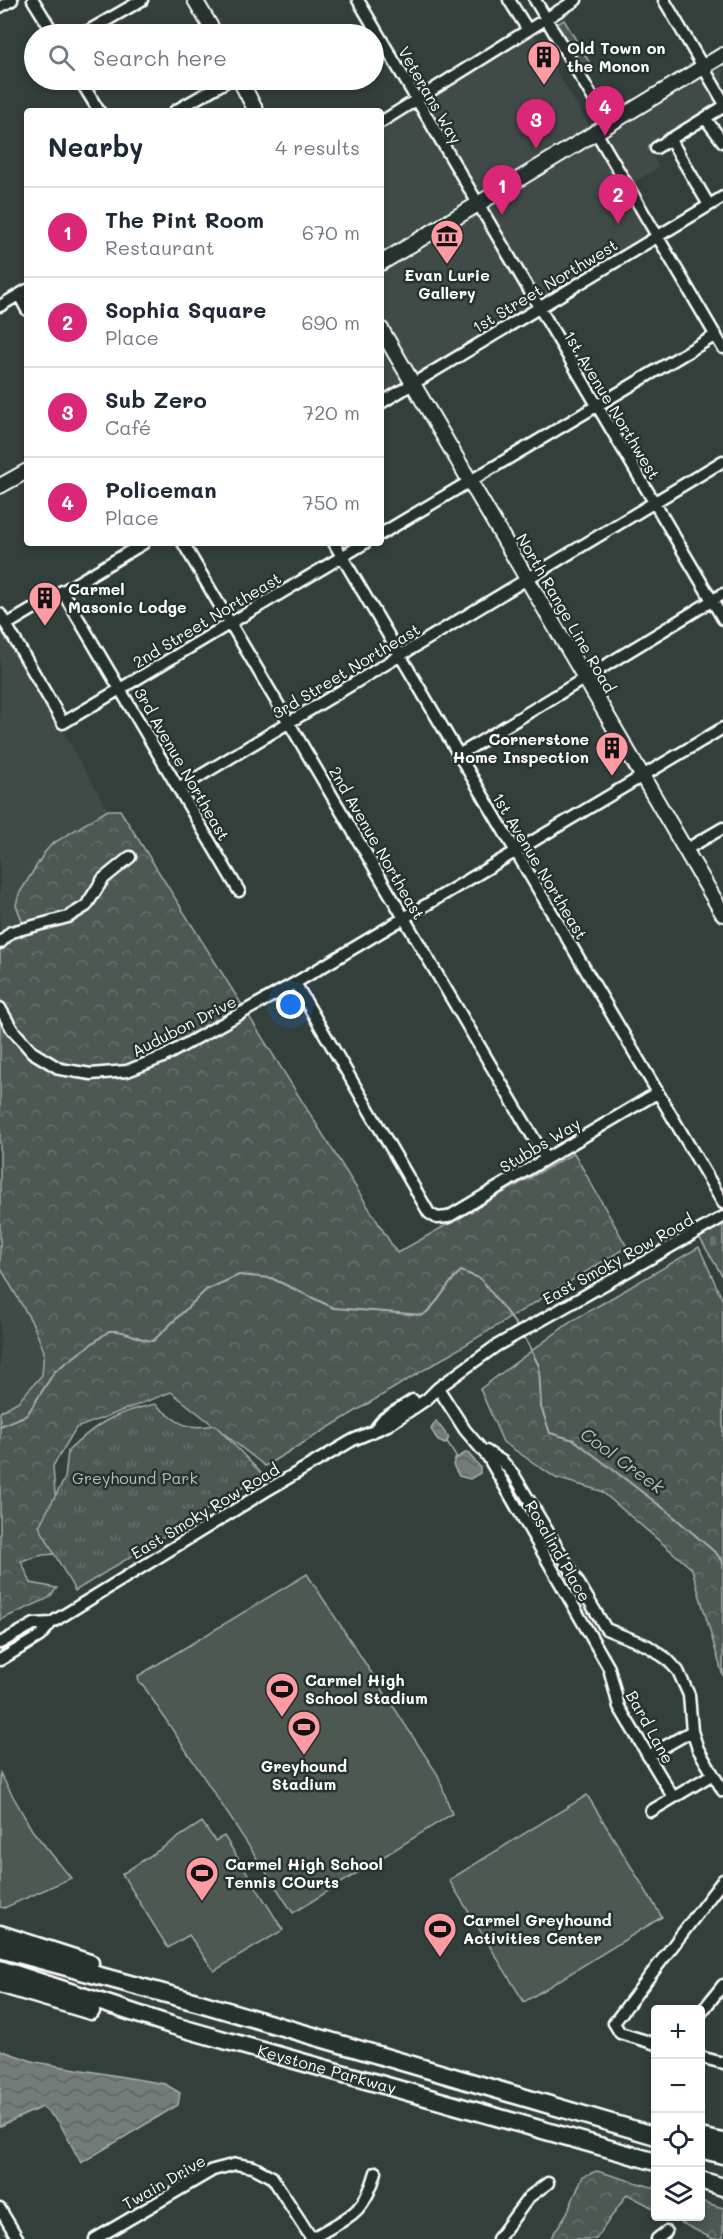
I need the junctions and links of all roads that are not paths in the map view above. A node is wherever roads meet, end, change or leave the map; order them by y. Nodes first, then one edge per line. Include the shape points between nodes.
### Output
1 (12, 0) edge
2 (33, 0) edge
3 (141, 0) edge
4 (195, 0) edge
5 (358, 0) edge
6 (509, 0) edge
7 (534, 0) edge
8 (576, 0) edge
9 (664, 0) edge
10 (0, 7) edge
11 (546, 19) junction
12 (48, 24) edge
13 (99, 24) edge
14 (209, 24) edge
15 (372, 24) edge
16 (528, 30) junction
17 (384, 45) edge
18 (723, 56) edge
19 (702, 68) junction
20 (87, 90) edge
21 (212, 90) edge
22 (245, 90) edge
23 (416, 100) junction
24 (723, 101) edge
25 (723, 107) edge
26 (97, 108) edge
27 (180, 108) edge
28 (254, 108) edge
29 (705, 118) junction
30 (384, 120) edge
31 (609, 125) junction
32 (596, 132) junction
33 (670, 139) junction
34 (723, 142) edge
35 (656, 148) dead end
36 (723, 197) edge
37 (477, 205) junction
38 (709, 205) junction
39 (658, 235) junction
40 (384, 260) edge
41 (23, 293) edge
42 (0, 306) edge
43 (538, 308) junction
44 (384, 334) edge
45 (716, 335) junction
46 (723, 348) edge
47 (414, 383) junction
48 (384, 401) edge
49 (596, 406) junction
50 (723, 461) edge
51 (24, 473) edge
52 (471, 481) junction
53 (1, 486) edge
54 (653, 504) junction
55 (384, 532) edge
56 (139, 546) edge
57 (185, 546) edge
58 (336, 546) edge
59 (360, 546) edge
60 (342, 557) junction
61 (527, 580) junction
62 (62, 591) junction
63 (723, 594) edge
64 (712, 601) junction
65 (0, 614) edge
66 (723, 619) edge
67 (230, 624) junction
68 (6, 625) junction
69 (400, 656) junction
70 (585, 678) junction
71 (120, 689) junction
72 (290, 722) junction
73 (723, 728) edge
74 (457, 756) junction
75 (643, 777) junction
76 (180, 788) junction
77 (723, 828) edge
78 (685, 850) junction
79 (515, 854) junction
80 (130, 857) dead end
81 (239, 891) dead end
82 (723, 914) edge
83 (404, 918) junction
84 (0, 943) edge
85 (295, 983) junction
86 (0, 1008) edge
87 (657, 1093) junction
88 (546, 1159) junction
89 (723, 1203) edge
90 (723, 1217) edge
91 (438, 1388) junction
92 (481, 1449) junction
93 (51, 1623) junction
94 (0, 1644) edge
95 (0, 1660) edge
96 (609, 1668) joint
97 (692, 1731) junction
98 (648, 1756) junction
99 (713, 1774) junction
100 (723, 1791) edge
101 (673, 1797) junction
102 (651, 1811) dead end
103 (723, 1880) edge
104 (0, 1934) edge
105 (0, 1949) edge
106 (0, 1969) edge
107 (0, 1983) edge
108 (723, 1984) edge
109 (705, 2007) edge
110 (244, 2015) junction
111 (651, 2042) edge
112 (705, 2058) edge
113 (723, 2063) edge
114 (372, 2082) junction
115 (564, 2107) junction
116 (651, 2126) edge
117 (651, 2134) edge
118 (705, 2138) edge
119 (723, 2142) edge
120 (705, 2150) edge
121 (723, 2155) edge
122 (651, 2162) edge
123 (376, 2172) dead end
124 (705, 2179) edge
125 (705, 2180) edge
126 (723, 2182) edge
127 (548, 2183) dead end
128 (723, 2187) edge
129 (0, 2210) edge
130 (18, 2239) edge
131 (95, 2239) edge
132 (312, 2239) edge
133 (498, 2239) edge

1 - 10 street
2 - 12 street
3 - 13 street
4 - 14 main road
5 - 15 street, Veterans Way
6 - 16 street
7 - 11 street
8 - 11 street
9 - 19 street
11 - 16 street
11 - 31 street
16 - 23 street
17 - 23 street, Veterans Way
18 - 19 main road
19 - 24 street
19 - 31 main road
20 - 26 street
21 - 27 street
22 - 28 main road
23 - 30 street
23 - 37 street, Veterans Way
25 - 29 street
29 - 33 street
29 - 34 street
31 - 32 main road
32 - 37 main road
32 - 39 street
33 - 35 street
33 - 38 street
36 - 38 street, 1st Street Northwest
37 - 40 main road
37 - 43 street, 1st Avenue Northwest
38 - 39 street, 1st Street Northwest
39 - 43 street, 1st Street Northwest
39 - 45 street
41 - 42 street
43 - 47 street, 1st Street Northwest
43 - 49 street, 1st Avenue Northwest
44 - 47 main road, North Range Line Road
45 - 46 street
45 - 49 street
47 - 48 street, 1st Street Northwest
47 - 52 main road, North Range Line Road
49 - 52 street
49 - 54 street, 1st Avenue Northwest
50 - 54 street, 3rd Street Northeast
51 - 53 main road
52 - 55 street
52 - 61 main road, North Range Line Road
54 - 61 street, 3rd Street Northeast
54 - 64 street, 1st Avenue Northwest
56 - 62 street
57 - 67 street, 2nd Avenue Northeast
58 - 60 street, 1st Avenue Northeast
59 - 60 street, 2nd Street Northeast
60 - 67 street, 2nd Street Northeast
60 - 69 street, 1st Avenue Northeast
61 - 69 street, 3rd Street Northeast
61 - 70 main road, North Range Line Road
62 - 68 street
62 - 71 street, 3rd Avenue Northeast
63 - 64 street
64 - 66 street, 1st Avenue Northwest
64 - 70 street
65 - 68 street
67 - 71 street, 2nd Street Northeast
67 - 72 street, 2nd Avenue Northeast
68 - 71 street, 2nd Street Northeast via 63,723
69 - 72 street, 3rd Street Northeast
69 - 74 street, 1st Avenue Northeast
70 - 74 street
70 - 75 main road, North Range Line Road
71 - 76 street, 3rd Avenue Northeast
72 - 76 street, 3rd Street Northeast
72 - 83 street, 2nd Avenue Northeast
73 - 75 street, Audubon Drive
74 - 79 street, 1st Avenue Northeast
75 - 78 main road, North Range Line Road
75 - 79 street, Audubon Drive
76 - 81 street, 3rd Avenue Northeast
77 - 78 street
78 - 82 main road, North Range Line Road
79 - 83 street, Audubon Drive
79 - 87 street, 1st Avenue Northeast
80 - 84 street via 103,879 86,906 68,917 11,932
83 - 85 street, Audubon Drive
83 - 88 street, 2nd Avenue Northeast
85 - 86 street, Audubon Drive via 163,1058 127,1071 91,1074 60,1069 32,1052
85 - 88 street, Stubbs Way via 429,1213 437,1218 448,1217
87 - 88 street, Stubbs Way
87 - 89 street, 1st Avenue Northeast
90 - 91 street, East Smoky Row Road via 539,1320
91 - 92 street, Rosalind Place
91 - 93 street, East Smoky Row Road via 427,1400 388,1425 375,1428 228,1514
92 - 96 street, Rosalind Place
92 - 97 street, Rosalind Place via 503,1462 514,1475 606,1629 648,1646 678,1671 689,1695
93 - 94 street, East Smoky Row Road via 34,1624
93 - 95 street, East Smoky Row Road via 40,1636
96 - 98 street, Bard Lane via 619,1707
97 - 98 street
97 - 99 street
98 - 101 street, Bard Lane
99 - 100 street
99 - 101 street
101 - 102 street
103 - 111 street via 614,2023 616,2030
104 - 110 highway
105 - 110 highway, Keystone Parkway
106 - 114 highway, Keystone Parkway via 129,2012
107 - 114 highway via 176,2034
108 - 109 street
110 - 115 highway, Keystone Parkway
112 - 113 street
114 - 122 highway, Keystone Parkway
115 - 116 highway
115 - 117 highway, Keystone Parkway
118 - 119 highway
120 - 121 highway
123 - 132 street via 363,2204
124 - 126 highway
125 - 128 highway
127 - 133 street via 529,2197
129 - 130 street
131 - 132 street, Twain Drive via 213,2170 236,2164 272,2177

